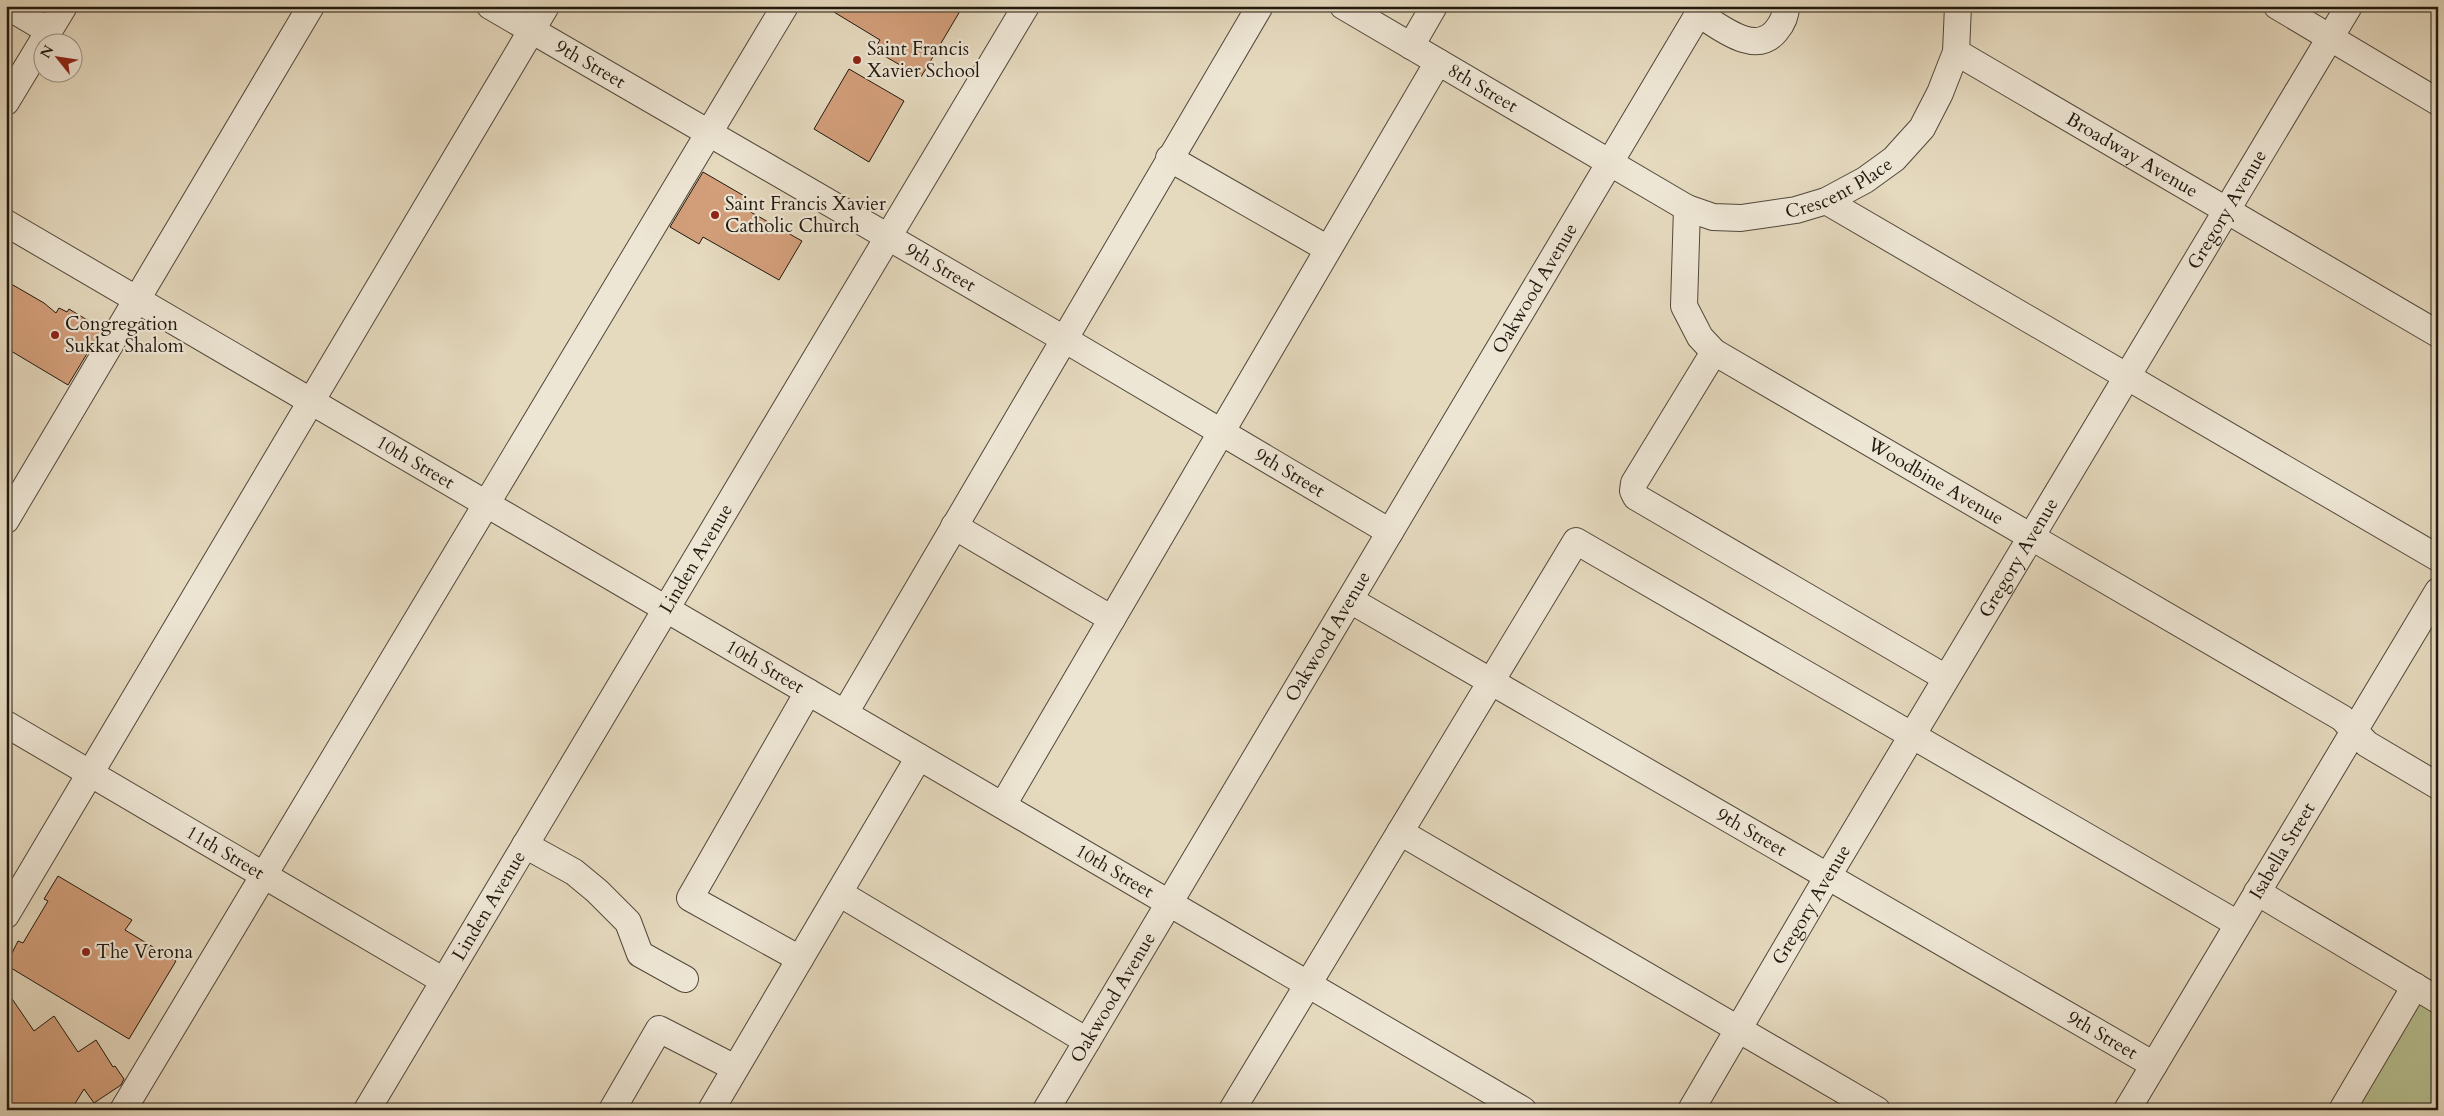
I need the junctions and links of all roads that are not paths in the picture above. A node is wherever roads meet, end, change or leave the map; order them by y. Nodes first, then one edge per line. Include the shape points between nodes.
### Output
1 (7, 6) edge
2 (64, 6) edge
3 (311, 6) edge
4 (490, 6) edge
5 (546, 6) edge
6 (785, 6) edge
7 (1026, 6) edge
8 (1260, 6) edge
9 (1343, 6) edge
10 (1434, 6) edge
11 (1786, 6) edge
12 (1958, 6) edge
13 (2276, 6) edge
14 (2349, 6) edge
15 (1701, 10) edge
16 (531, 30) junction
17 (49, 31) junction
18 (2330, 38) junction
19 (1410, 46) junction
20 (1956, 52) junction
21 (1438, 62) junction
22 (6, 102) edge
23 (2438, 102) edge
24 (708, 134) junction
25 (1169, 158) junction
26 (1616, 166) junction
27 (1826, 201) junction
28 (1687, 208) junction
29 (2227, 211) junction
30 (6, 223) edge
31 (888, 238) junction
32 (1328, 249) junction
33 (137, 300) junction
34 (2438, 334) edge
35 (1064, 339) junction
36 (1714, 352) junction
37 (2127, 377) junction
38 (312, 402) junction
39 (1221, 432) junction
40 (486, 505) junction
41 (6, 520) edge
42 (954, 526) junction
43 (1390, 532) junction
44 (2031, 538) junction
45 (2438, 558) edge
46 (2438, 591) edge
47 (1350, 600) junction
48 (666, 610) junction
49 (1112, 619) junction
50 (1946, 678) junction
51 (1491, 682) junction
52 (808, 692) junction
53 (845, 713) junction
54 (6, 724) edge
55 (2348, 724) junction
56 (1913, 736) junction
57 (919, 757) junction
58 (91, 774) junction
59 (2438, 786) edge
60 (1003, 805) junction
61 (1400, 832) junction
62 (525, 845) junction
63 (264, 875) junction
64 (1828, 876) junction
65 (2257, 892) junction
66 (838, 893) junction
67 (1169, 903) junction
68 (6, 915) edge
69 (2238, 924) junction
70 (800, 959) junction
71 (685, 979) dead end
72 (444, 980) junction
73 (1309, 983) junction
74 (2415, 986) junction
75 (2438, 1000) edge
76 (1738, 1028) junction
77 (1087, 1041) junction
78 (2154, 1066) junction
79 (735, 1068) junction
80 (123, 1110) edge
81 (367, 1110) edge
82 (612, 1110) edge
83 (711, 1110) edge
84 (1046, 1110) edge
85 (1232, 1110) edge
86 (1523, 1110) edge
87 (1691, 1110) edge
88 (1877, 1110) edge
89 (2127, 1110) edge
90 (2342, 1110) edge

1 - 17 street
2 - 17 street
3 - 33 street
4 - 16 street, 9th Street
5 - 16 street
6 - 24 street
7 - 31 street, Linden Avenue
8 - 25 street
9 - 19 street, 8th Street
10 - 19 street
11 - 15 street via 1774,34 1752,41 1740,38
12 - 20 street, Crescent Place
13 - 18 street
14 - 18 street, Gregory Avenue
15 - 26 street, Oakwood Avenue
16 - 24 street, 9th Street
16 - 38 street
17 - 22 street
18 - 23 street
18 - 29 street, Gregory Avenue
19 - 21 street, 8th Street
20 - 27 street, Crescent Place via 1922,128 1894,159 1865,180
20 - 29 street, Broadway Avenue
21 - 26 street, 8th Street
21 - 32 street
24 - 31 street, 9th Street
24 - 40 street
25 - 32 street
25 - 35 street
26 - 28 street, Crescent Place
26 - 43 street, Oakwood Avenue
27 - 28 street, Crescent Place via 1778,214 1741,218 1713,217
27 - 37 street
28 - 36 street, Woodbine Avenue via 1684,306 1700,337
29 - 34 street, Broadway Avenue
29 - 37 street, Gregory Avenue
30 - 33 street, 10th Street
31 - 35 street, 9th Street
31 - 48 street, Linden Avenue
32 - 39 street
33 - 38 street, 10th Street
33 - 41 street
35 - 39 street, 9th Street
35 - 42 street
36 - 44 street, Woodbine Avenue
36 - 50 street via 1634,483 1632,491 1636,497
37 - 44 street, Gregory Avenue
37 - 45 street
38 - 40 street, 10th Street
38 - 58 street
39 - 43 street, 9th Street
39 - 49 street
40 - 48 street, 10th Street
40 - 63 street
42 - 49 street
42 - 53 street
43 - 47 street, Oakwood Avenue
44 - 50 street, Gregory Avenue
44 - 55 street, Woodbine Avenue
46 - 55 street, Isabella Street
47 - 51 street, 9th Street
47 - 67 street, Oakwood Avenue
48 - 52 street, 10th Street
48 - 62 street, Linden Avenue
49 - 60 street
50 - 56 street, Gregory Avenue
51 - 56 street via 1576,540
51 - 61 street
51 - 64 street, 9th Street
52 - 53 street, 10th Street
52 - 70 street via 690,898
53 - 57 street, 10th Street
54 - 58 street, 11th Street
55 - 59 street, Woodbine Avenue via 2367,744
55 - 65 street, Isabella Street
56 - 64 street, Gregory Avenue
56 - 69 street
57 - 60 street, 10th Street
57 - 66 street
58 - 63 street, 11th Street
58 - 68 street
60 - 67 street, 10th Street
61 - 73 street
61 - 76 street
62 - 71 street via 574,872 597,891 628,922 640,954
62 - 72 street, Linden Avenue
63 - 72 street, 11th Street
63 - 80 street
64 - 76 street, Gregory Avenue
64 - 78 street, 9th Street
65 - 69 street, Isabella Street
65 - 74 street
66 - 70 street
66 - 77 street
67 - 73 street, 10th Street
67 - 77 street, Oakwood Avenue
69 - 78 street, Isabella Street
70 - 79 street
72 - 81 street, Linden Avenue
73 - 85 street
73 - 86 street, 10th Street
74 - 75 street
74 - 90 street
76 - 87 street, Gregory Avenue
76 - 88 street
77 - 84 street, Oakwood Avenue
78 - 89 street, Isabella Street
79 - 82 street via 659,1029
79 - 83 street

